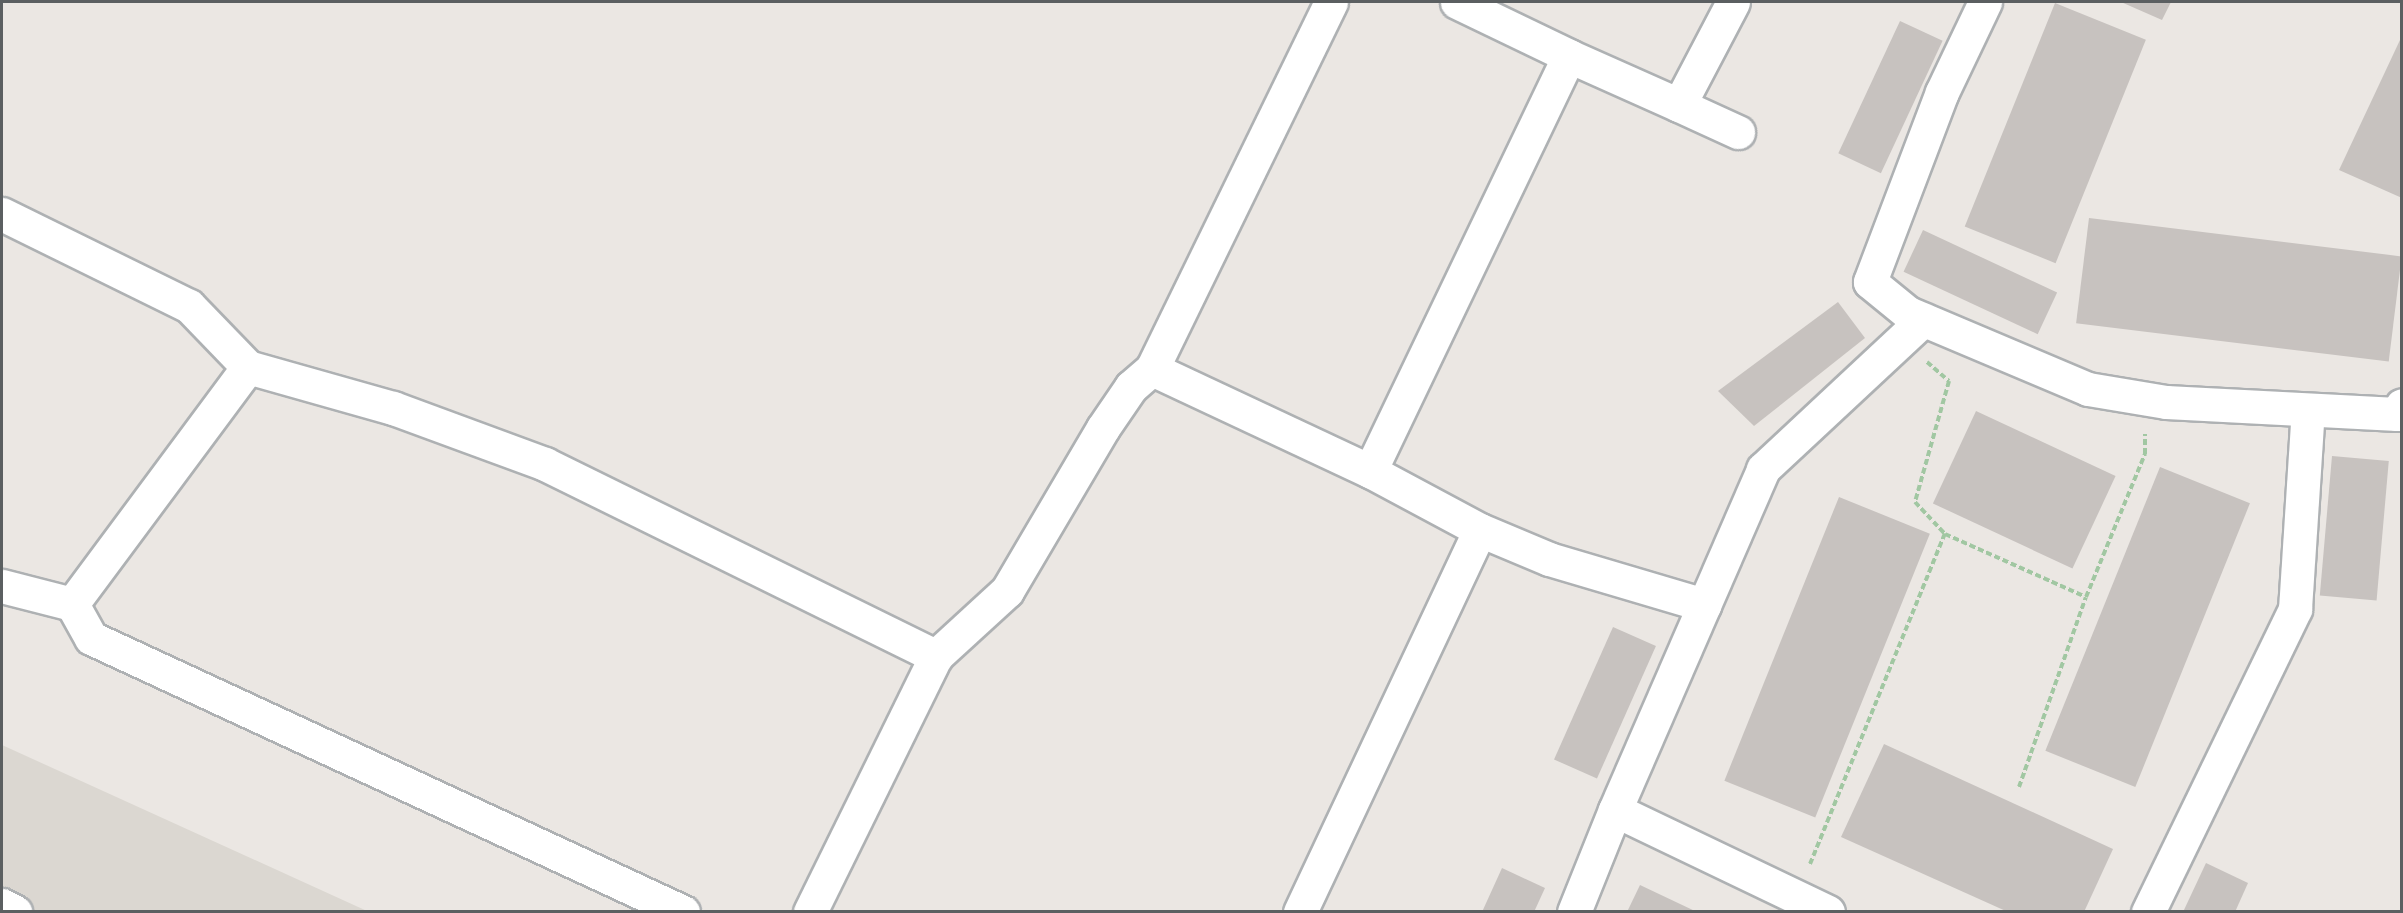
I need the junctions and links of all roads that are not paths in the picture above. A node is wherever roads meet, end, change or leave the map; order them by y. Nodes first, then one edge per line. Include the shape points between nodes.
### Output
1 (1331, 2) edge
2 (1457, 2) edge
3 (1733, 2) edge
4 (1985, 2) edge
5 (1569, 56) junction
6 (1679, 105) junction
7 (1738, 132) dead end
8 (2, 214) edge
9 (1915, 327) junction
10 (248, 367) junction
11 (1152, 369) junction
12 (2402, 405) edge
13 (2308, 410) junction
14 (1370, 471) junction
15 (1480, 530) junction
16 (2, 586) edge
17 (72, 603) junction
18 (1704, 605) junction
19 (936, 656) junction
20 (1615, 810) junction
21 (2, 905) edge
22 (15, 912) edge
23 (683, 912) edge
24 (810, 912) edge
25 (1300, 912) edge
26 (1574, 912) edge
27 (1828, 912) edge
28 (2148, 912) edge

1 - 11 street
2 - 5 street
3 - 6 street
4 - 9 street via 1942,92 1870,282
5 - 6 street
5 - 14 street
6 - 7 street
8 - 10 street via 189,306
9 - 13 street via 2088,389 2144,399
9 - 18 street via 1763,469
10 - 17 street
10 - 19 street via 393,408 545,464
11 - 14 street
11 - 19 street via 1131,387 1103,428 1007,591
12 - 13 street via 2397,414
13 - 28 street via 2295,609
14 - 15 street
15 - 18 street via 1550,559
15 - 25 street
16 - 17 street
17 - 23 street via 91,638
18 - 20 street
19 - 24 street
20 - 26 street
20 - 27 street
21 - 22 street

